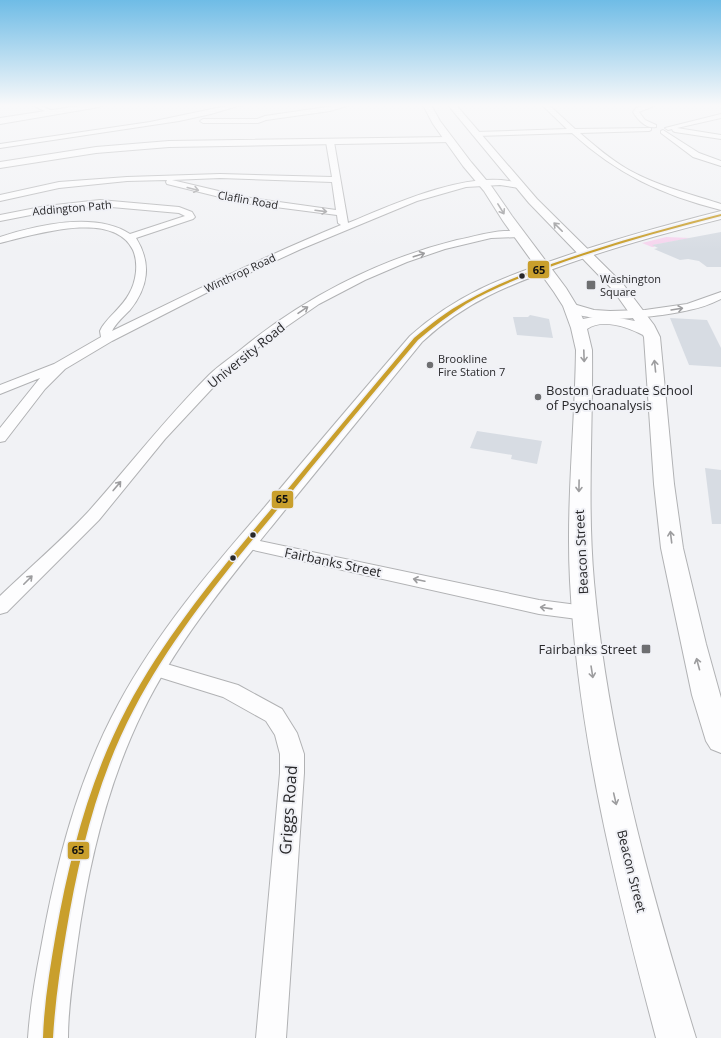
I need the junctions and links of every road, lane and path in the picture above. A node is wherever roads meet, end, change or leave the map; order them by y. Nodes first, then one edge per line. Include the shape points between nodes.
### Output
1 (74, 153) edge
2 (332, 153) edge
3 (460, 153) edge
4 (492, 153) edge
5 (601, 153) edge
6 (694, 153) edge
7 (721, 164) edge
8 (0, 165) edge
9 (156, 178) junction
10 (336, 180) junction
11 (484, 183) junction
12 (519, 185) junction
13 (0, 198) edge
14 (721, 207) edge
15 (341, 213) junction
16 (721, 215) edge
17 (0, 218) edge
18 (345, 226) junction
19 (519, 234) junction
20 (131, 237) junction
21 (0, 240) edge
22 (585, 253) junction
23 (544, 268) junction
24 (721, 295) edge
25 (638, 313) junction
26 (574, 317) junction
27 (650, 332) junction
28 (108, 338) junction
29 (60, 366) junction
30 (0, 390) edge
31 (0, 438) edge
32 (246, 543) junction
33 (0, 607) edge
34 (585, 613) junction
35 (153, 668) junction
36 (714, 696) edge
37 (721, 741) edge
38 (44, 1029) edge
39 (272, 1038) edge
40 (676, 1038) edge

1 - 8 main road
2 - 10 street
3 - 11 main road, Beacon Street
4 - 12 main road
5 - 14 street via 637,177
6 - 7 street
9 - 10 street via 224,176
9 - 13 street via 75,183
9 -> 15 street, Claflin Road via 244,200
10 - 15 street
11 - 12 street, Winthrop Road via 502,182
11 - 18 street, Winthrop Road via 444,190
11 -> 19 main road, Beacon Street
22 -> 12 main road
15 - 18 street
16 - 22 main road
17 - 20 street, Addington Path via 56,207 108,203 179,210 188,213 190,217
18 - 28 street, Winthrop Road via 250,268
19 - 23 main road, Beacon Street
33 -> 19 street, University Road via 93,516 160,436 215,377 263,337 315,302 403,260 491,235
20 - 21 street via 107,228 71,225 38,229
20 - 28 street via 139,249 142,272 134,295 108,327
22 - 23 main road
22 - 25 main road via 611,279
23 - 26 main road, Beacon Street via 556,283
23 - 32 main road via 468,299 425,330
25 -> 24 street via 689,307
25 - 26 street via 583,312
25 - 27 main road
26 - 27 main road via 584,323 632,323
26 -> 34 main road, Beacon Street via 584,350 579,517
36 -> 27 main road via 693,644 672,548 664,484 654,348
28 - 29 street, Winthrop Road
29 - 30 street
29 - 31 street, Winthrop Road via 40,386
34 -> 32 street, Fairbanks Street via 538,607
32 - 35 main road via 204,595
34 -> 40 main road, Beacon Street via 598,709 611,778 630,866
35 - 38 main road via 117,738 86,824 67,898
35 - 39 street, Griggs Road via 230,691 274,716 286,733 292,754 292,773
36 - 37 main road

